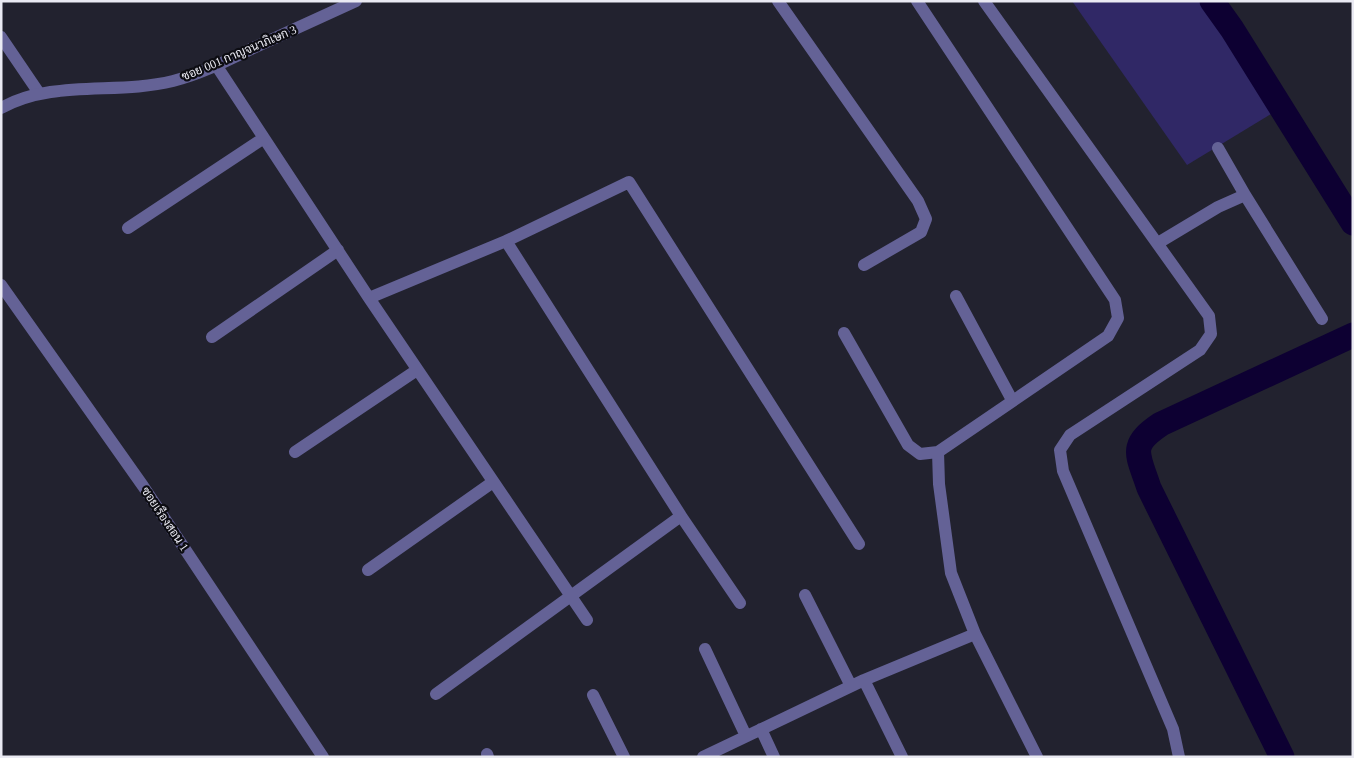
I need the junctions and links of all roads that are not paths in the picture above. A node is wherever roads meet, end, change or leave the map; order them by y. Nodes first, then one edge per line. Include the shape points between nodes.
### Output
1 (356, 1) edge
2 (778, 1) edge
3 (917, 1) edge
4 (984, 1) edge
5 (1, 37) edge
6 (216, 65) junction
7 (39, 93) junction
8 (1, 108) edge
9 (264, 138) junction
10 (1218, 148) dead end
11 (1245, 195) junction
12 (128, 228) dead end
13 (506, 241) junction
14 (1158, 244) junction
15 (338, 250) junction
16 (864, 265) dead end
17 (1, 286) edge
18 (956, 296) dead end
19 (369, 298) junction
20 (1322, 319) dead end
21 (844, 333) dead end
22 (212, 337) dead end
23 (417, 370) junction
24 (1012, 400) junction
25 (295, 452) dead end
26 (938, 452) junction
27 (493, 482) junction
28 (681, 516) junction
29 (859, 544) dead end
30 (368, 570) dead end
31 (805, 595) dead end
32 (571, 597) junction
33 (740, 603) dead end
34 (586, 620) dead end
35 (975, 634) junction
36 (705, 649) dead end
37 (864, 680) junction
38 (851, 686) junction
39 (436, 694) dead end
40 (593, 695) dead end
41 (761, 729) junction
42 (746, 736) junction
43 (323, 757) edge
44 (624, 757) edge
45 (703, 757) edge
46 (774, 757) edge
47 (902, 757) edge
48 (1037, 757) edge
49 (1179, 757) edge

1 - 6 street, ซอย 001 กาญจนาภิเษก 3
2 - 16 street via 918,201 926,218 920,232
3 - 24 street via 1116,300 1118,318 1108,336
4 - 14 street
5 - 7 street
6 - 7 street, ซอย 001 กาญจนาภิเษก 3 via 156,84
6 - 9 street
7 - 8 street, ซอย 001 กาญจนาภิเษก 3
9 - 12 street
9 - 15 street
10 - 11 street
11 - 14 street
11 - 20 street
13 - 19 street
13 - 28 street
13 - 29 street via 629,182
14 - 49 street via 1209,316 1211,334 1200,350 1070,435 1060,450 1063,471 1173,729
15 - 19 street
15 - 22 street
17 - 43 street, ซอยเรืองสอน 1 via 143,486
18 - 24 street
19 - 23 street
21 - 26 street via 908,445 920,454
23 - 25 street
23 - 27 street
24 - 26 street
26 - 35 street via 938,484 952,573
27 - 30 street
27 - 32 street
28 - 32 street
28 - 33 street
31 - 38 street
32 - 34 street
32 - 39 street
35 - 37 street
35 - 48 street
36 - 42 street
37 - 38 street
37 - 47 street
38 - 41 street
40 - 44 street
41 - 42 street
41 - 46 street
42 - 45 street

